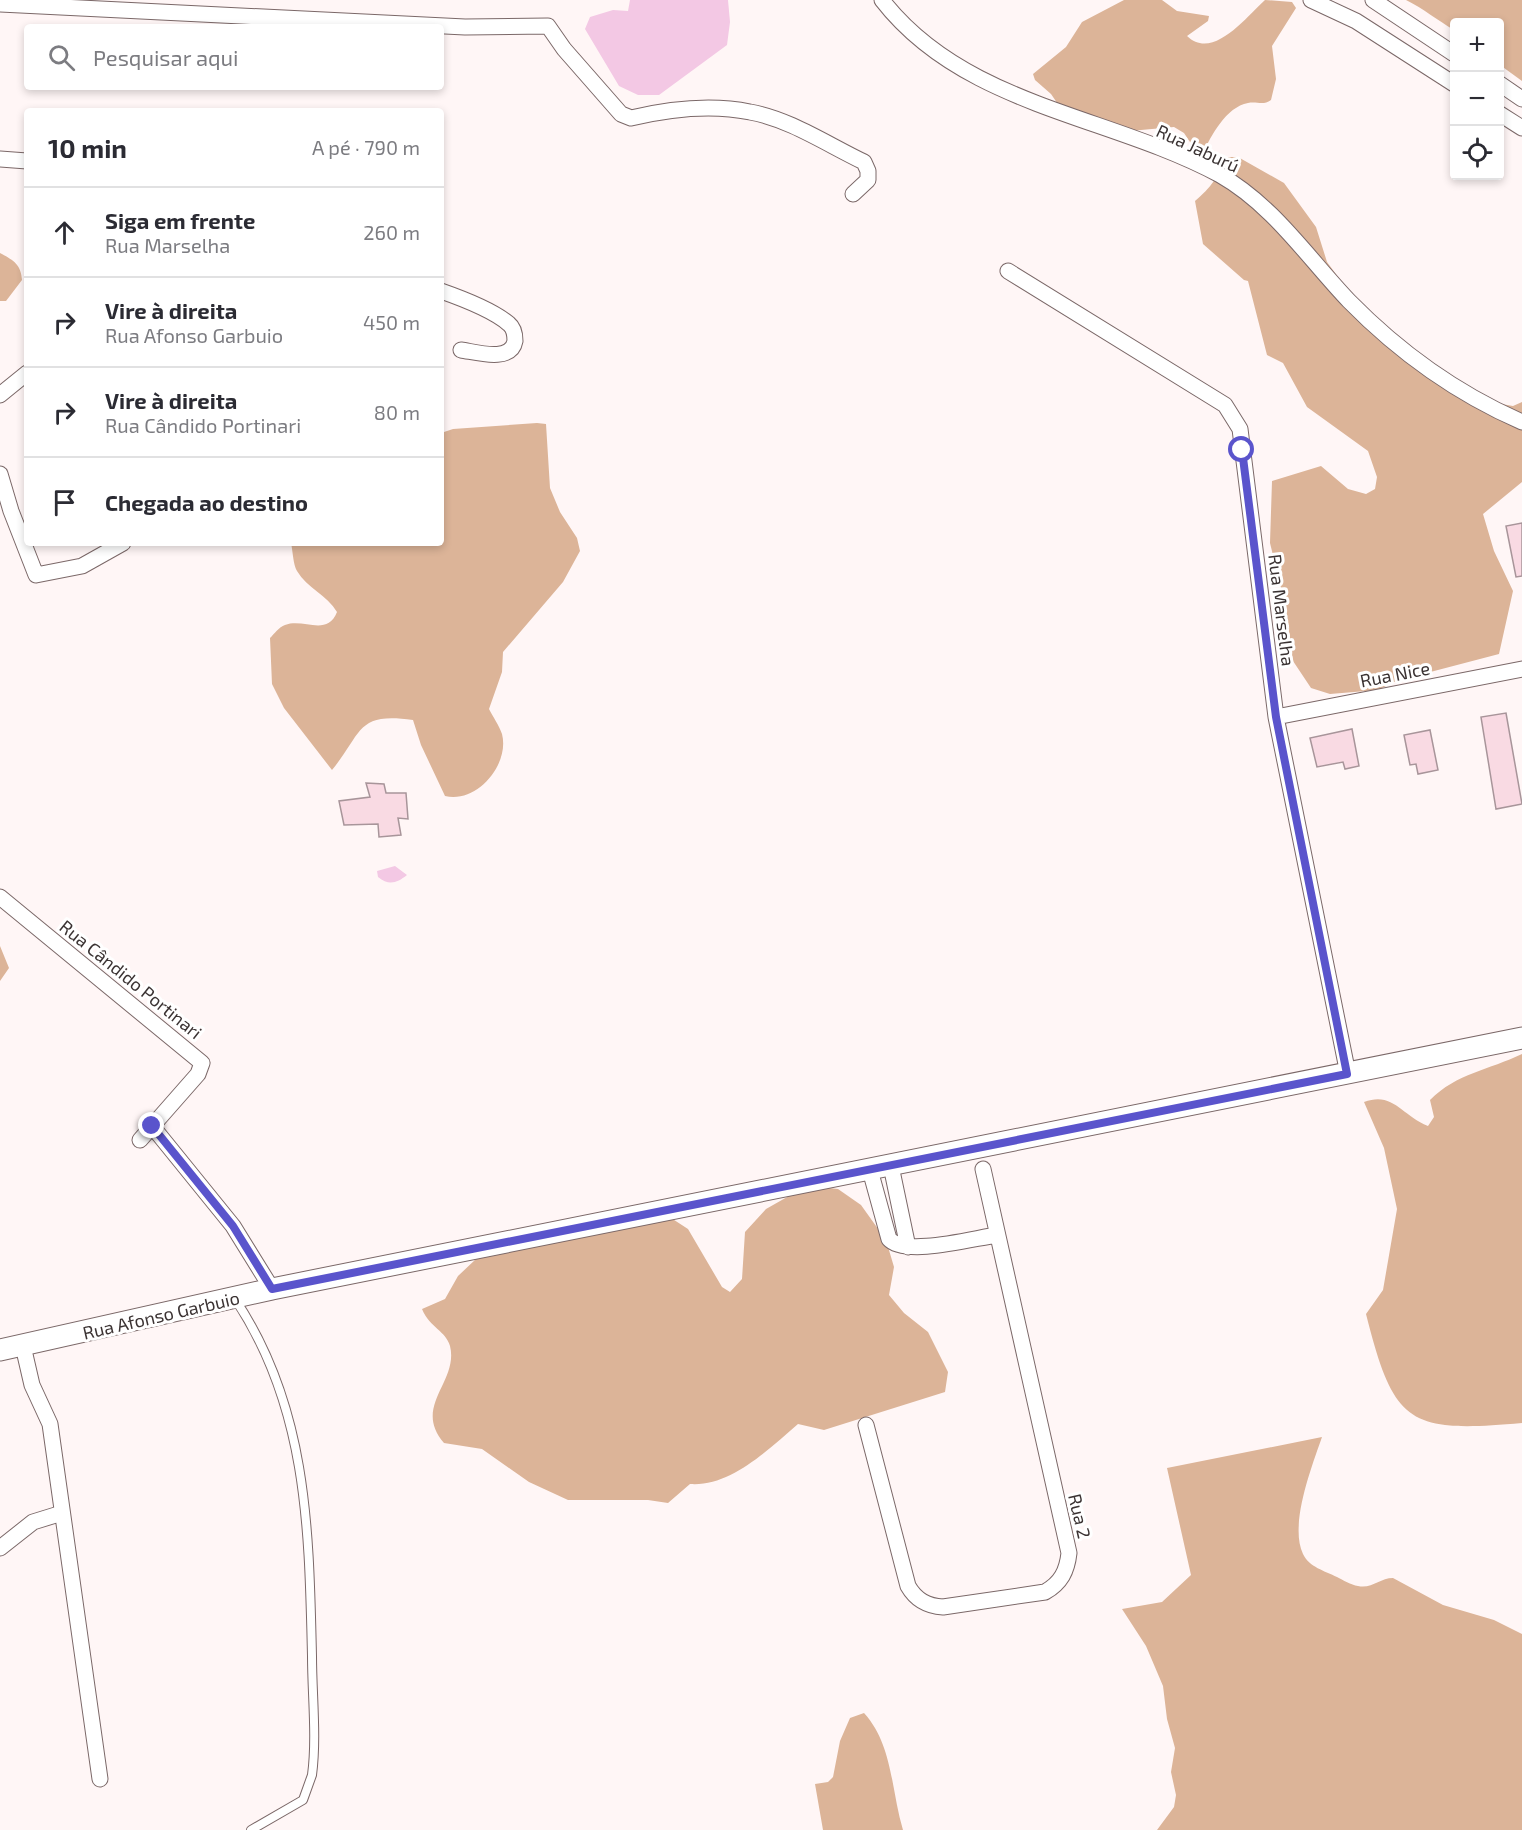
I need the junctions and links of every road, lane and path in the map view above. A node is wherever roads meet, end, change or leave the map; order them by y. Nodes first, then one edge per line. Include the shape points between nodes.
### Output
1 (882, 0) edge
2 (1311, 0) edge
3 (1372, 0) edge
4 (0, 4) edge
5 (173, 6) edge
6 (1340, 6) edge
7 (1356, 21) junction
8 (423, 24) edge
9 (444, 25) edge
10 (1450, 51) edge
11 (1450, 81) edge
12 (1504, 87) edge
13 (1522, 99) edge
14 (1504, 117) edge
15 (1522, 128) edge
16 (0, 159) edge
17 (24, 161) edge
18 (853, 194) dead end
19 (1008, 271) dead end
20 (444, 292) edge
21 (461, 350) dead end
22 (24, 375) edge
23 (0, 395) edge
24 (1522, 422) edge
25 (0, 474) edge
26 (24, 544) edge
27 (25, 546) edge
28 (118, 546) edge
29 (1522, 669) edge
30 (1276, 717) junction
31 (0, 897) edge
32 (1522, 1038) edge
33 (1347, 1074) junction
34 (152, 1126) junction
35 (140, 1140) dead end
36 (891, 1166) junction
37 (983, 1169) dead end
38 (870, 1170) junction
39 (997, 1234) junction
40 (908, 1247) junction
41 (272, 1289) junction
42 (234, 1298) junction
43 (23, 1346) junction
44 (0, 1350) edge
45 (866, 1425) dead end
46 (62, 1513) junction
47 (0, 1548) edge
48 (100, 1779) dead end
49 (251, 1830) edge

1 - 24 street, Rua Jaburú via 933,48 1000,89 1221,176 1265,207 1390,341 1500,413
2 - 6 street
3 - 7 street
3 - 10 street
4 - 5 street
5 - 8 street
6 - 7 street
7 - 11 street
9 - 18 street via 548,26 621,114 631,118 712,107 762,115 784,123 864,162 868,180
12 - 13 street
14 - 15 street
16 - 17 street
19 - 30 street, Rua Marselha via 1225,405 1233,414 1240,429
20 - 21 street via 510,324 515,335 514,346 506,353
22 - 23 street
25 - 26 street
27 - 28 street via 36,575 82,566
29 - 30 street, Rua Nice
30 - 33 street, Rua Marselha
31 - 34 street, Rua Cândido Portinari via 202,1064 198,1074
32 - 33 street, Rua Afonso Garbuio
33 - 36 street, Rua Afonso Garbuio
34 - 35 street, Rua Cândido Portinari
34 - 41 street via 233,1226
36 - 38 street, Rua Afonso Garbuio
36 - 40 street
37 - 39 street, Rua 2
38 - 40 street via 889,1239
38 - 41 street, Rua Afonso Garbuio
39 - 40 street
39 - 45 street, Rua 2 via 1069,1553 1065,1572 1054,1587 1045,1592 943,1607 918,1599 908,1587
41 - 42 street, Rua Afonso Garbuio
42 - 43 street, Rua Afonso Garbuio
42 - 49 lane via 249,1320 286,1406 308,1516 310,1569 312,1775 303,1800
43 - 44 street, Rua Afonso Garbuio
43 - 46 street via 32,1385 50,1424
46 - 47 street via 33,1522
46 - 48 street

